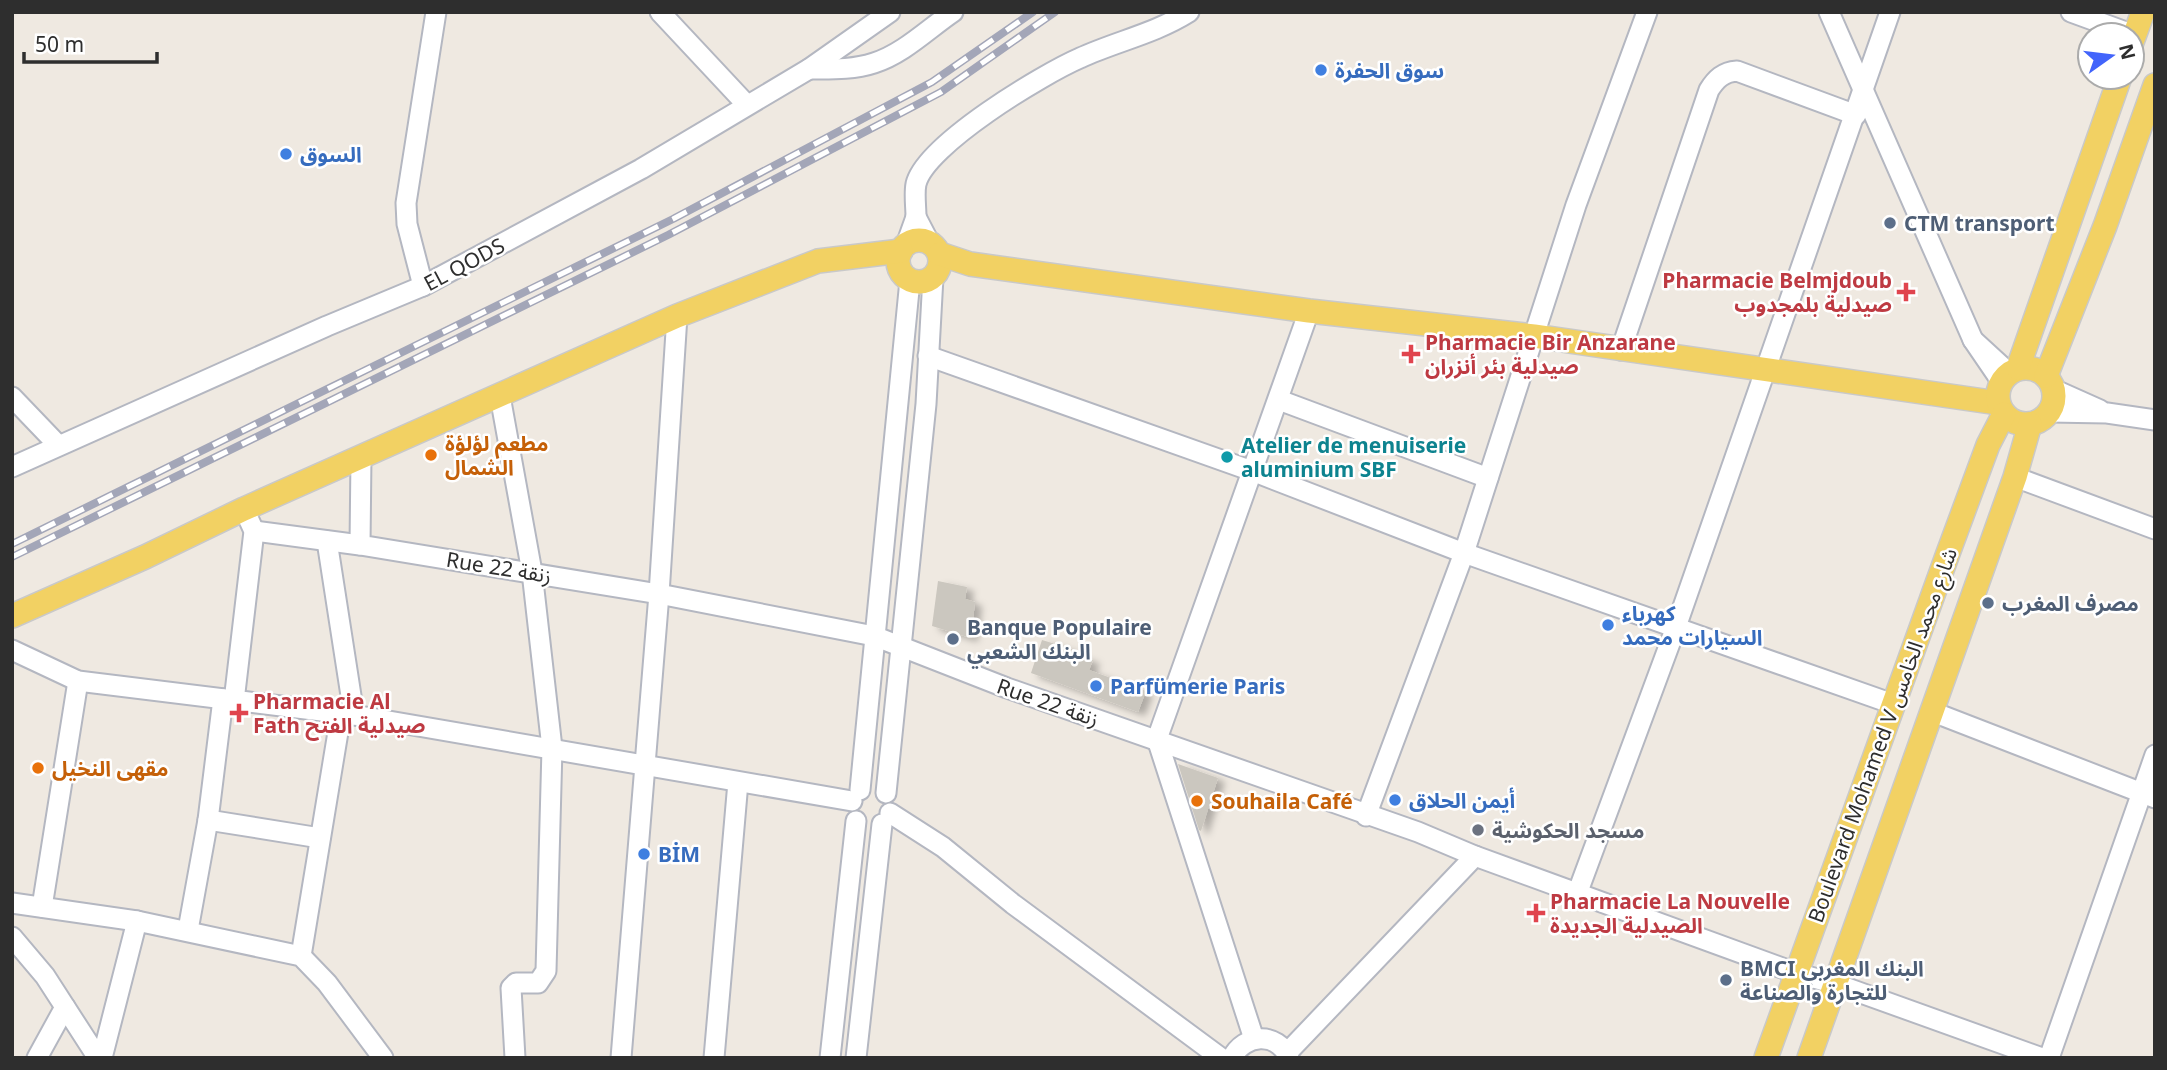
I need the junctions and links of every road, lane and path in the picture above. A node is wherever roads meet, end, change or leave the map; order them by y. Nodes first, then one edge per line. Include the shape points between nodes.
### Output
1 (436, 12) edge
2 (890, 12) edge
3 (953, 12) edge
4 (1189, 12) edge
5 (1647, 12) edge
6 (1829, 12) edge
7 (1890, 12) edge
8 (2071, 12) edge
9 (667, 15) edge
10 (2092, 21) edge
11 (809, 69) junction
12 (2155, 85) edge
13 (2115, 91) edge
14 (1864, 92) junction
15 (747, 105) junction
16 (1856, 115) junction
17 (916, 217) junction
18 (904, 261) junction
19 (935, 261) junction
20 (423, 286) junction
21 (1309, 311) junction
22 (677, 316) junction
23 (1534, 336) junction
24 (1621, 350) junction
25 (928, 356) junction
26 (1764, 369) junction
27 (2050, 382) junction
28 (2005, 387) junction
29 (500, 396) junction
30 (12, 397) edge
31 (1279, 400) junction
32 (2107, 413) junction
33 (2040, 418) junction
34 (2155, 420) edge
35 (58, 445) junction
36 (361, 457) junction
37 (12, 467) edge
38 (1252, 471) junction
39 (2015, 477) junction
40 (1488, 478) junction
41 (244, 509) junction
42 (2155, 529) edge
43 (254, 531) junction
44 (327, 541) junction
45 (360, 545) junction
46 (1464, 553) junction
47 (532, 572) junction
48 (659, 594) junction
49 (12, 616) edge
50 (1676, 627) junction
51 (874, 636) junction
52 (900, 647) junction
53 (12, 650) edge
54 (78, 681) junction
55 (228, 700) junction
56 (1893, 704) junction
57 (1933, 712) junction
58 (347, 715) junction
59 (1157, 739) junction
60 (552, 747) junction
61 (2155, 755) edge
62 (644, 764) junction
63 (738, 782) junction
64 (886, 793) junction
65 (856, 795) junction
66 (2148, 796) edge
67 (1366, 816) junction
68 (886, 818) junction
69 (208, 820) junction
70 (856, 821) junction
71 (320, 838) junction
72 (1475, 856) junction
73 (1577, 894) junction
74 (12, 903) edge
75 (42, 907) junction
76 (137, 921) junction
77 (188, 930) junction
78 (12, 936) edge
79 (302, 956) junction
80 (1796, 973) junction
81 (1836, 984) junction
82 (65, 1007) junction
83 (1254, 1039) junction
84 (1288, 1056) edge
85 (37, 1058) edge
86 (100, 1058) edge
87 (383, 1058) edge
88 (515, 1058) edge
89 (621, 1058) edge
90 (714, 1058) edge
91 (830, 1058) edge
92 (856, 1058) edge
93 (1221, 1058) edge
94 (1232, 1058) edge
95 (1766, 1058) edge
96 (1810, 1058) edge
97 (2042, 1058) edge
98 (2049, 1058) edge

1 - 20 street via 406,203
2 - 11 street, EL QODS
3 - 11 street via 876,63
4 - 17 street via 1166,27 1079,58 985,113 938,151 916,183
5 - 23 street
6 - 14 street
7 - 14 street
8 - 10 street
9 - 15 street
11 - 15 street, EL QODS
12 - 27 main road, Boulevard Mohamed V شارع محمد الخامس
13 - 28 main road, Boulevard Mohamed V شارع محمد الخامس
14 - 16 street
14 - 28 street via 1973,340
15 - 20 street, EL QODS via 641,169
16 - 24 street via 1737,71 1715,81
16 - 26 street
17 - 18 street
17 - 19 street
18 - 19 main road via 918,282
18 - 19 main road via 921,240
18 - 22 main road via 858,257 818,261
18 - 51 street
19 - 21 main road
19 - 25 street
20 - 35 street, EL QODS
21 - 23 main road
21 - 31 street
22 - 29 main road
22 - 48 street
23 - 24 main road
23 - 40 street
24 - 26 main road
25 - 38 street
25 - 52 street
26 - 28 main road via 1933,394
26 - 50 street
27 - 28 main road via 2028,367
27 - 32 street
27 - 33 main road, Boulevard Mohamed V شارع محمد الخامس via 2053,405
28 - 33 main road via 2011,420
28 - 56 main road, Boulevard Mohamed V شارع محمد الخامس via 1984,457
29 - 36 main road
29 - 47 street
30 - 35 street
31 - 38 street
31 - 40 street
32 - 33 street
32 - 34 street
33 - 39 main road, Boulevard Mohamed V شارع محمد الخامس
35 - 37 street, EL QODS
36 - 41 main road
36 - 45 street
38 - 46 street
38 - 59 street
39 - 42 street
39 - 57 main road, Boulevard Mohamed V شارع محمد الخامس
40 - 46 street
41 - 43 street
41 - 49 main road
43 - 44 street, Rue 22 زنقة
43 - 55 street
44 - 45 street, Rue 22 زنقة
44 - 58 street
45 - 47 street, Rue 22 زنقة
46 - 50 street
46 - 67 street
47 - 48 street, Rue 22 زنقة
47 - 60 street
48 - 51 street, Rue 22 زنقة
48 - 62 street
50 - 56 street
50 - 73 street
51 - 52 street, Rue 22 زنقة
51 - 65 street
52 - 59 street, Rue 22 زنقة
52 - 64 street
53 - 54 street
54 - 55 street
54 - 75 street
55 - 58 street
55 - 69 street
56 - 80 main road, Boulevard Mohamed V شارع محمد الخامس
57 - 66 street
57 - 81 main road, Boulevard Mohamed V شارع محمد الخامس
58 - 60 street
58 - 71 street
59 - 67 street, Rue 22 زنقة
59 - 83 street
60 - 62 street
60 - 88 street via 546,971 538,983 511,988
61 - 66 street
62 - 63 street
62 - 89 street
63 - 65 street
63 - 90 street
64 - 65 street via 874,786
64 - 68 street via 890,799
65 - 70 street via 852,815
66 - 98 street
67 - 72 street, Rue 22 زنقة
68 - 70 street via 869,827
68 - 92 street
68 - 93 street via 943,847
69 - 71 street
69 - 77 street
70 - 91 street
71 - 79 street
72 - 73 street, Rue 22 زنقة
72 - 84 street
73 - 80 street, Rue 22 زنقة
74 - 75 street
75 - 76 street
76 - 77 street
76 - 86 street
77 - 79 street
78 - 82 street
79 - 87 street
80 - 81 street, Rue 22 زنقة
80 - 95 main road, Boulevard Mohamed V شارع محمد الخامس
81 - 96 main road, Boulevard Mohamed V شارع محمد الخامس
81 - 97 street, Rue 22 زنقة
82 - 85 street
82 - 86 street
83 - 84 street via 1272,1041
83 - 94 street via 1238,1048

